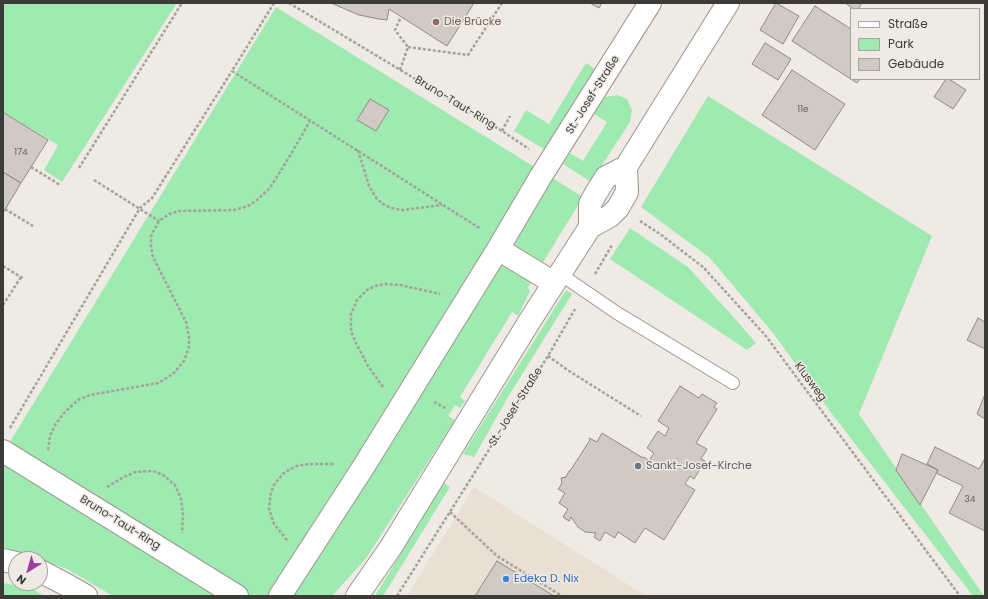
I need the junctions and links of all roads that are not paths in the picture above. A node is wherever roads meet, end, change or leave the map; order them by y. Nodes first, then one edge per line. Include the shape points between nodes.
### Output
1 (650, 3) edge
2 (728, 3) edge
3 (626, 167) junction
4 (590, 227) junction
5 (498, 249) junction
6 (557, 279) junction
7 (733, 383) dead end
8 (6, 441) edge
9 (48, 575) edge
10 (86, 596) edge
11 (237, 596) edge
12 (280, 596) edge
13 (357, 596) edge

1 - 5 street, St.-Josef-Straße
2 - 3 street
3 - 4 street via 606,177 596,193 590,204
3 - 4 street via 627,192 618,208 610,216
4 - 6 street
5 - 6 street
5 - 12 street, St.-Josef-Straße
6 - 7 lane via 586,291 617,313
6 - 13 street via 391,547
8 - 11 street, Bruno-Taut-Ring via 47,478
9 - 10 street

